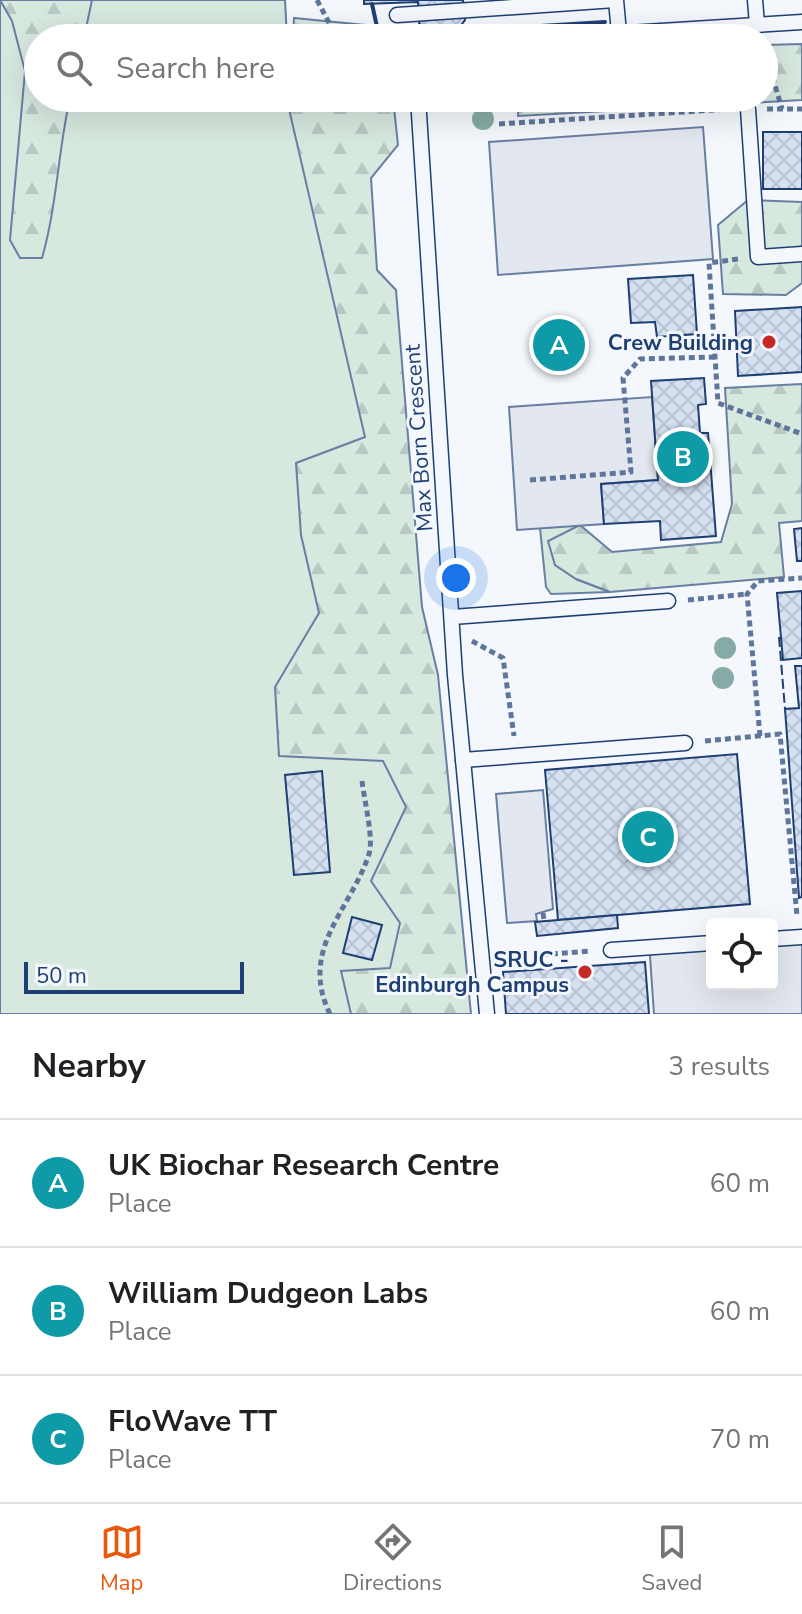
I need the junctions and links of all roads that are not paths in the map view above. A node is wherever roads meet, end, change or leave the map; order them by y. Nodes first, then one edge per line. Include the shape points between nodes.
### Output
1 (616, 0) edge
2 (755, 0) edge
3 (397, 15) dead end
4 (802, 22) edge
5 (618, 24) edge
6 (757, 24) joint
7 (419, 112) edge
8 (748, 112) edge
9 (802, 254) edge
10 (668, 601) road end
11 (453, 624) junction
12 (685, 743) road end
13 (463, 760) junction
14 (801, 937) edge
15 (778, 939) edge
16 (706, 943) edge
17 (611, 950) road end
18 (487, 1014) edge

1 - 3 lane
1 - 5 lane
2 - 6 lane
4 - 6 lane
7 - 11 lane, Max Born Crescent
8 - 9 lane via 758,257
10 - 11 lane
11 - 13 lane, Max Born Crescent
12 - 13 lane
13 - 18 lane, Max Born Crescent
14 - 15 lane
16 - 17 lane

